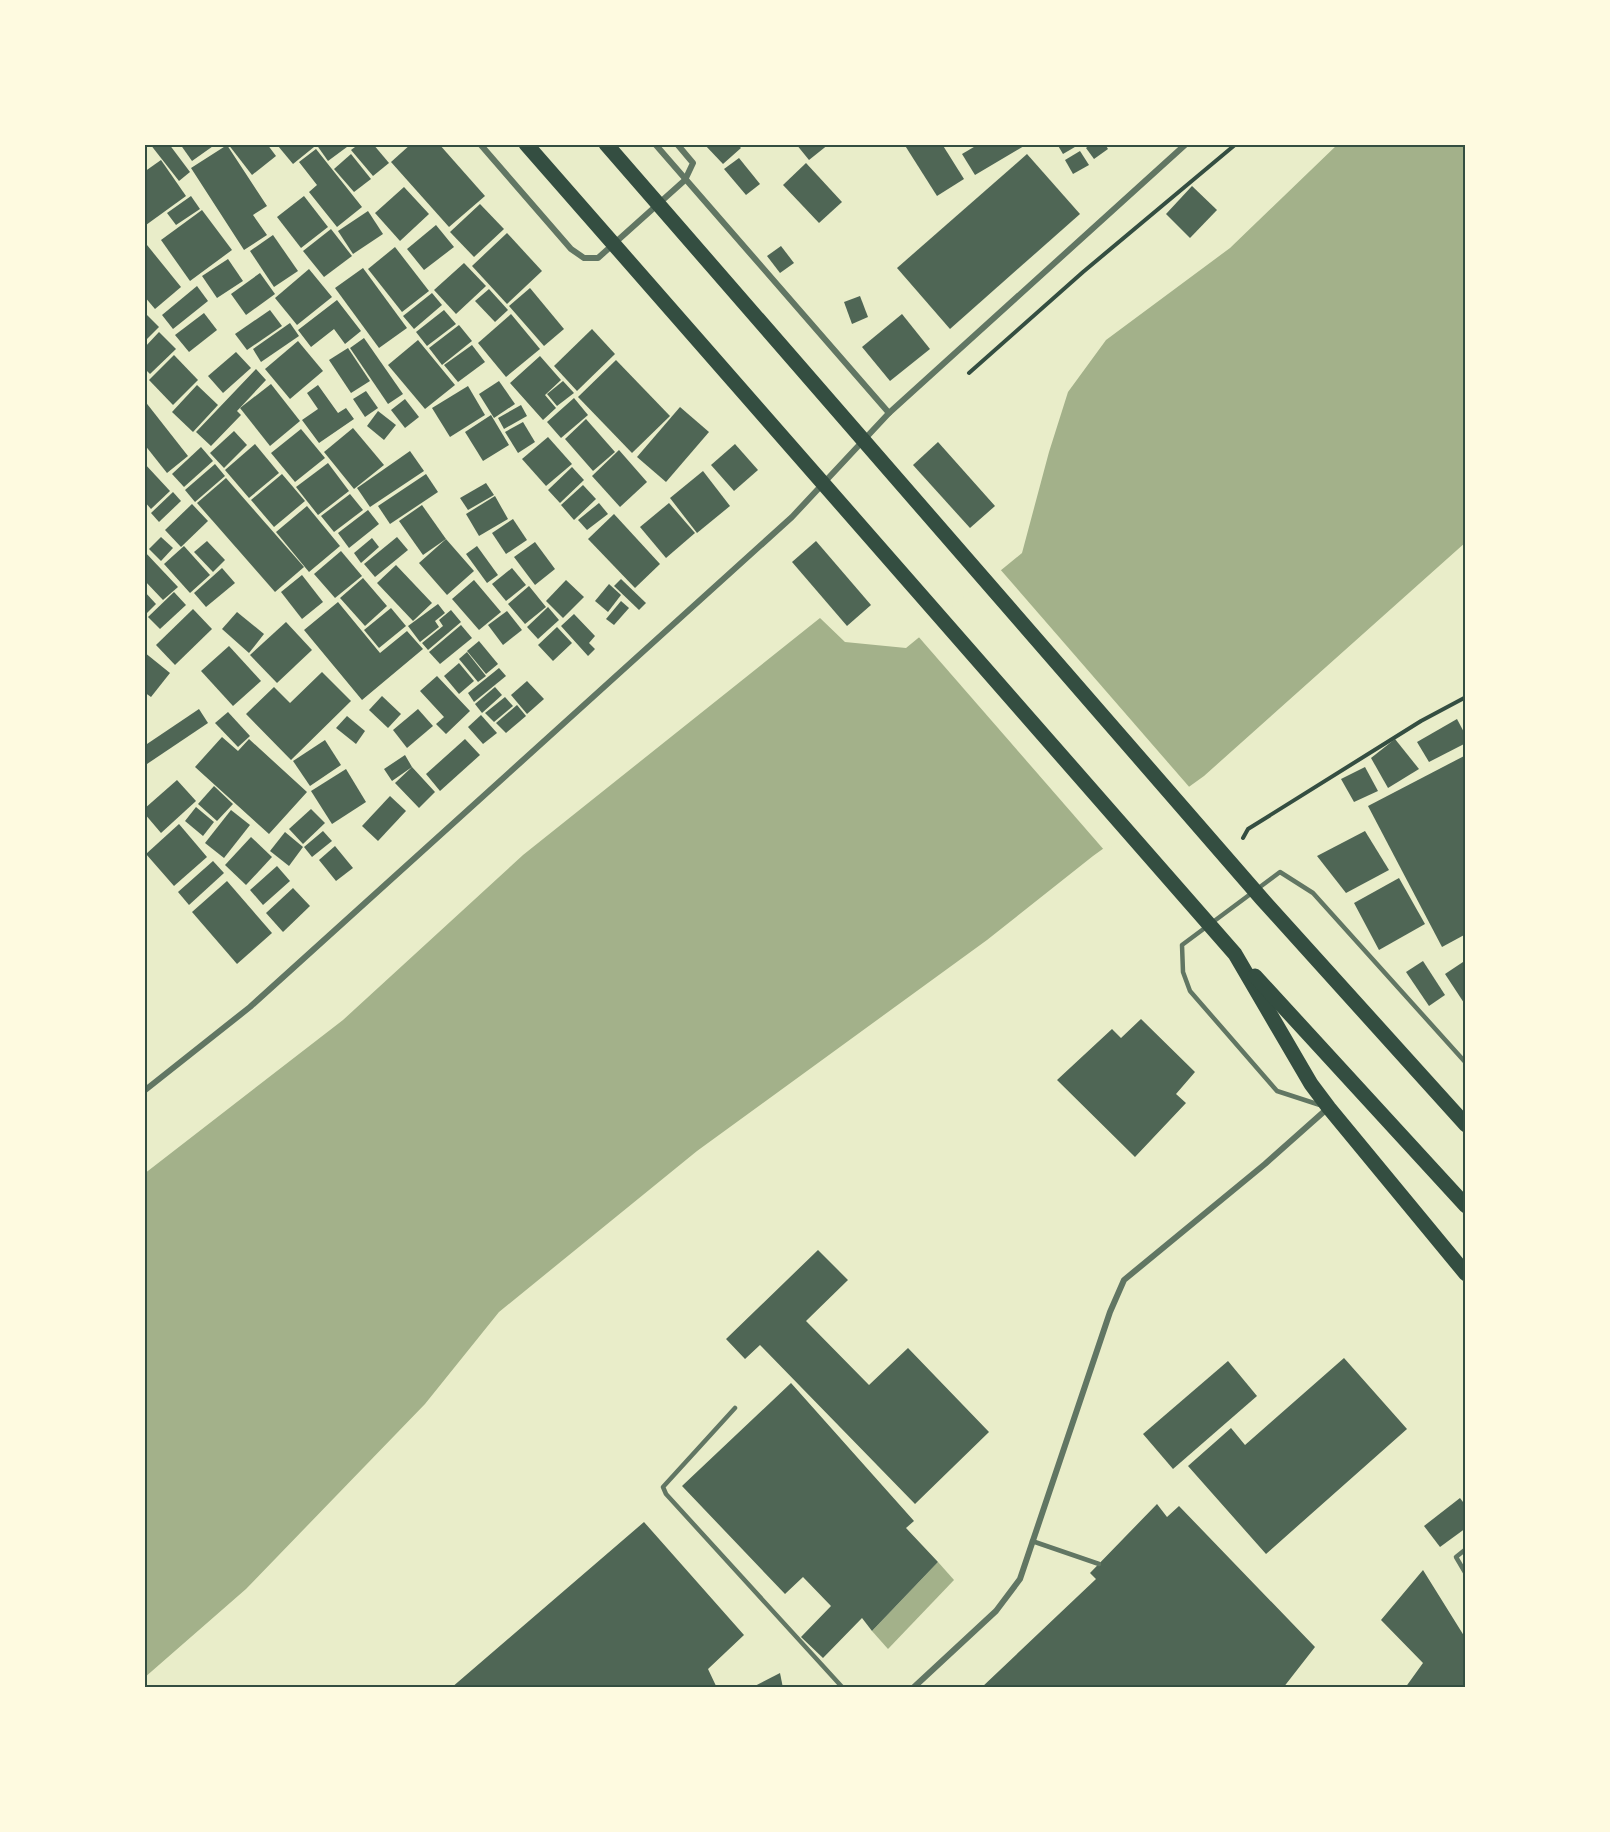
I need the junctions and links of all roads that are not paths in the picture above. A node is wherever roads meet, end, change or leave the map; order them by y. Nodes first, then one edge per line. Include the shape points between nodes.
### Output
1 (480, 144) edge
2 (526, 144) edge
3 (606, 144) edge
4 (655, 144) edge
5 (677, 144) edge
6 (1186, 144) edge
7 (685, 180) junction
8 (890, 413) junction
9 (1235, 954) junction
10 (1466, 1063) edge
11 (144, 1090) edge
12 (1329, 1108) junction
13 (1466, 1125) edge
14 (1466, 1206) edge
15 (1466, 1274) edge
16 (735, 1408) dead end
17 (1032, 1542) junction
18 (1466, 1549) edge
19 (1099, 1564) dead end
20 (1466, 1574) edge
21 (843, 1688) edge
22 (913, 1688) edge

1 - 7 street via 571,249 584,258 598,258
2 - 9 main road
3 - 13 main road via 1262,899
4 - 7 street
5 - 7 street via 693,163
6 - 8 street
7 - 8 street
8 - 11 street via 775,533 250,1007
9 - 12 main road
9 - 14 main road
10 - 12 lane via 1313,893 1280,872 1182,945 1183,972 1190,991 1277,1091
12 - 15 main road
12 - 17 street via 1124,1280
16 - 21 lane via 663,1487
17 - 19 lane
17 - 22 street via 1020,1579 996,1611
18 - 20 lane via 1456,1557

